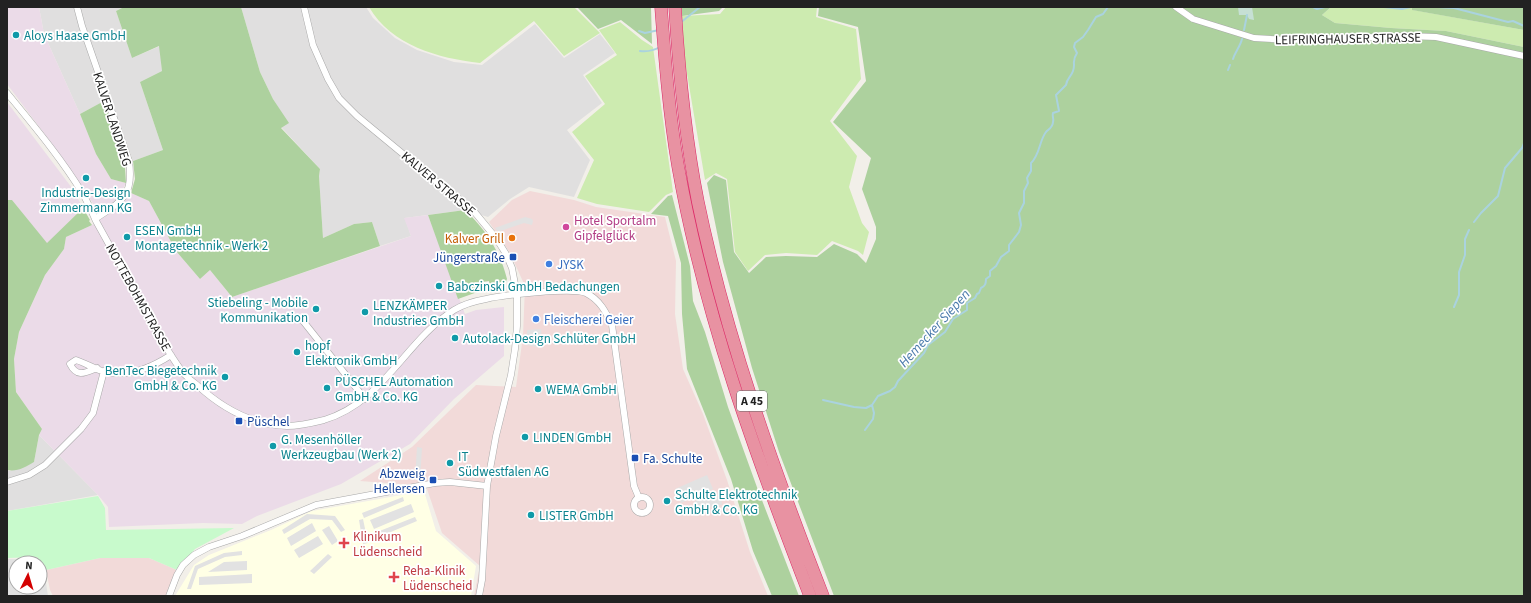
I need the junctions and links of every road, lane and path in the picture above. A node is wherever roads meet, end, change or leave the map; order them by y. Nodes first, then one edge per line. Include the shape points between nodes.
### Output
1 (77, 7) edge
2 (304, 7) edge
3 (661, 7) edge
4 (675, 7) edge
5 (1176, 7) edge
6 (1524, 56) edge
7 (7, 93) edge
8 (95, 219) junction
9 (517, 295) junction
10 (303, 320) dead end
11 (171, 355) junction
12 (97, 368) dead end
13 (104, 371) junction
14 (365, 400) junction
15 (7, 482) edge
16 (487, 486) junction
17 (639, 498) dead end
18 (169, 596) edge
19 (479, 596) edge
20 (810, 596) edge
21 (823, 596) edge

1 - 8 street, KALVER LANDWEG via 129,161 131,176 124,197 117,205
2 - 9 street, KALVER STRASSE via 313,44 339,98 357,116 472,209 496,238 509,259
3 - 20 highway, A 45 via 668,96 685,204 697,257 747,425
4 - 21 highway, A 45 via 687,141 719,289 750,394
5 - 6 street, LEIFRINGHAUSER STRASSE via 1193,19 1254,38 1289,40 1436,37
7 - 8 street, NOTTEBOHMSTRASSE via 41,134 77,185
8 - 11 street, NOTTEBOHMSTRASSE via 158,336
9 - 14 street, NOTTEBOHMSTRASSE via 473,302 442,318
9 - 16 street, KALVER STRASSE via 517,326 512,369
9 - 17 street via 566,290 582,292 595,299 606,312 612,325 634,486
10 - 14 street
11 - 13 street via 142,371
11 - 14 street, NOTTEBOHMSTRASSE via 185,375 208,396 230,410 257,422 287,426 305,425 338,415
12 - 13 street
13 - 15 street via 93,413 81,429 45,465 29,475
16 - 18 street via 435,483 316,504 198,553 183,565
16 - 19 street, KALVER STRASSE

